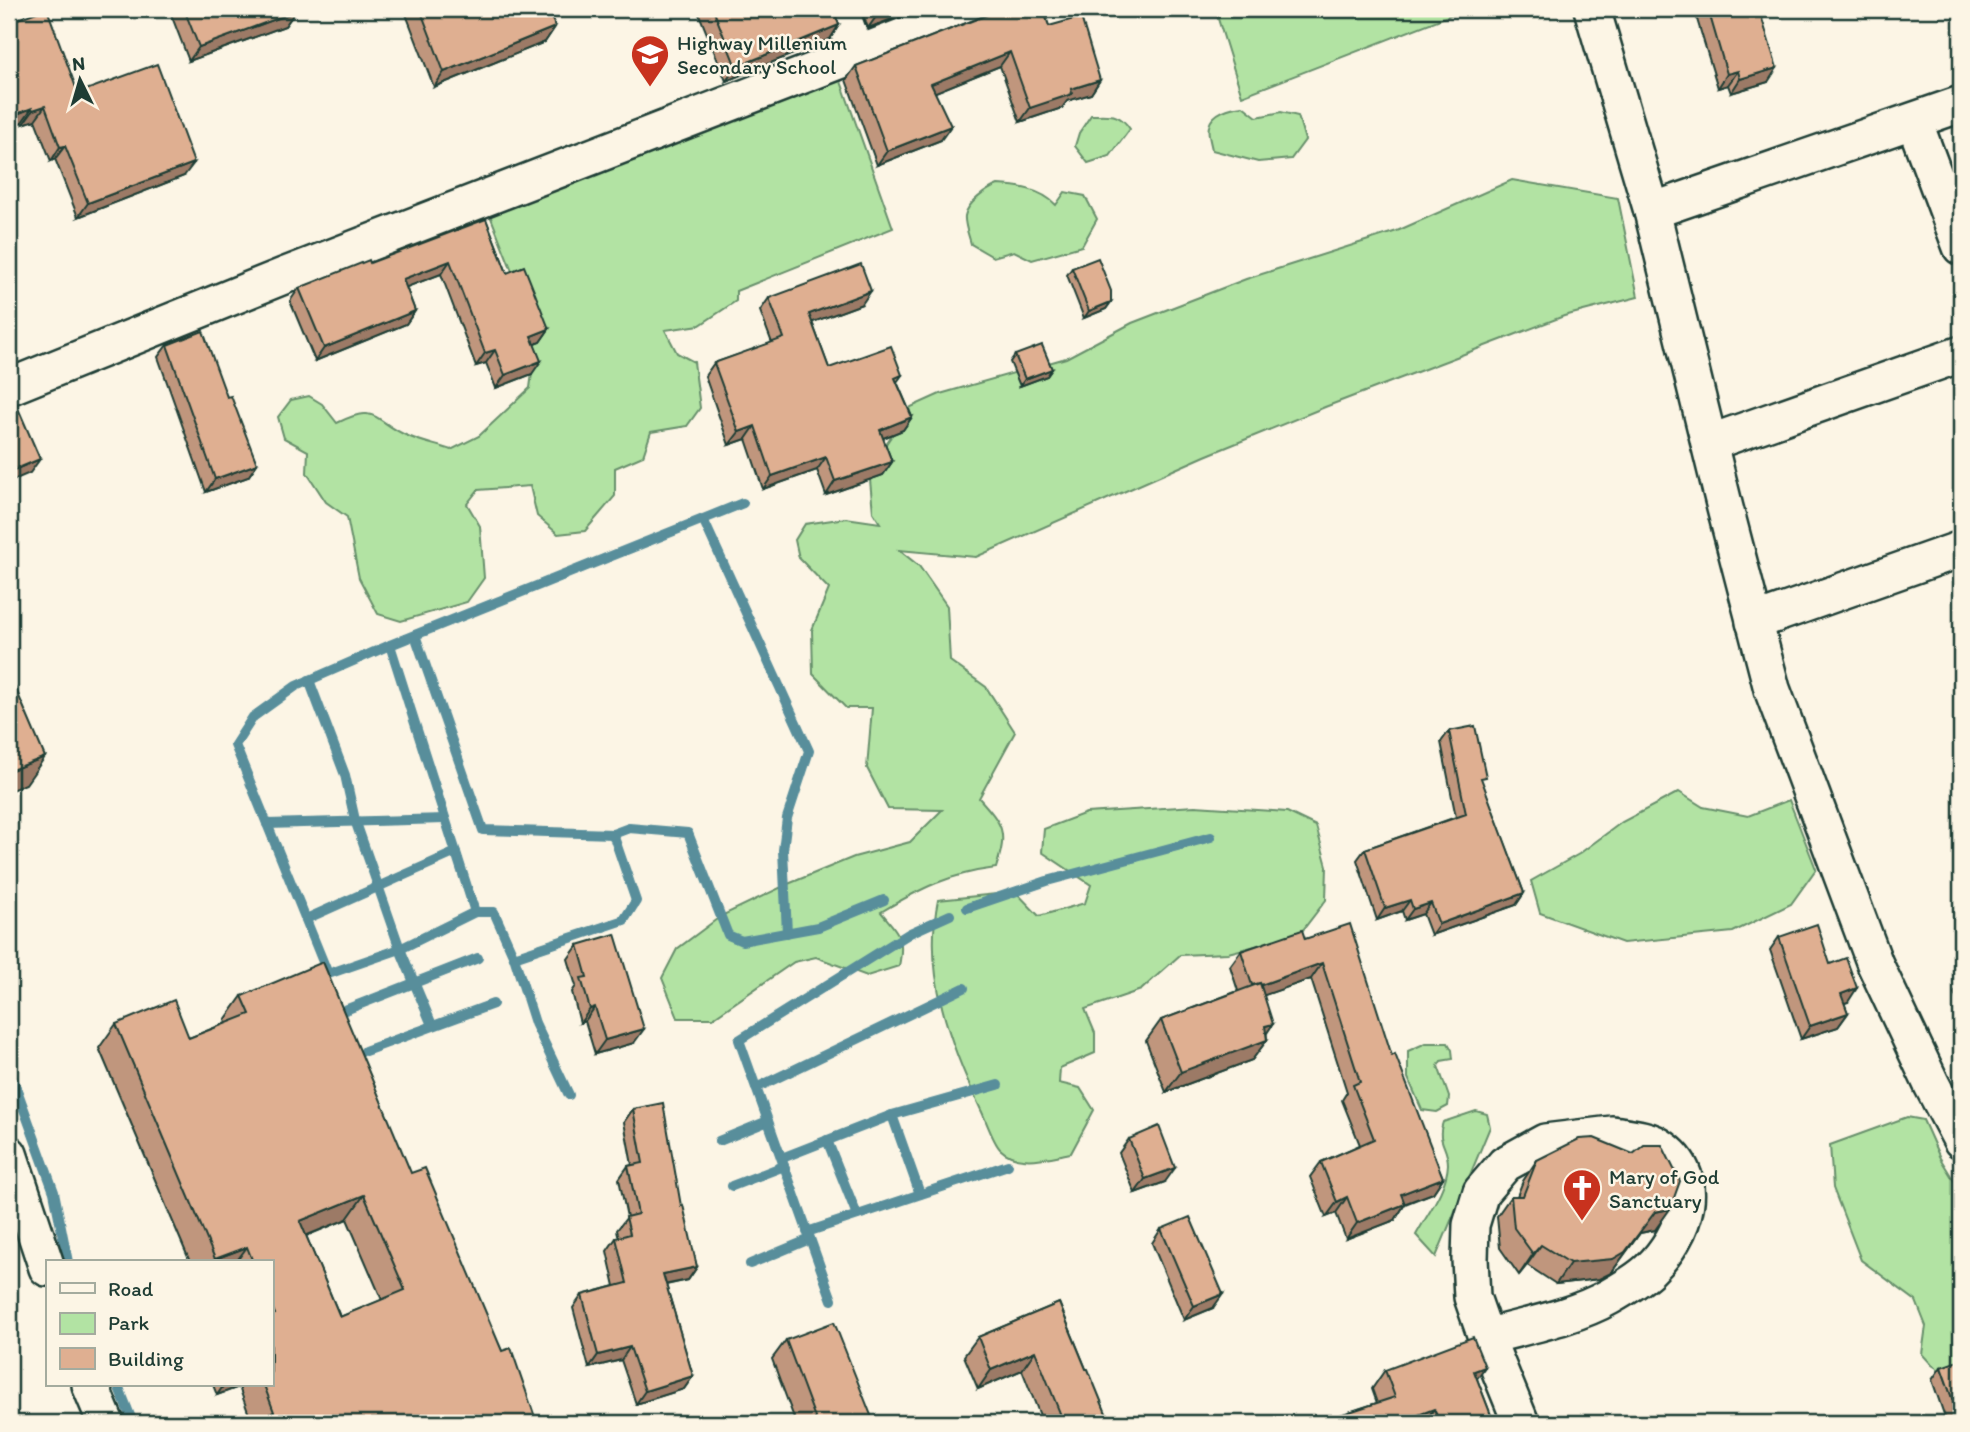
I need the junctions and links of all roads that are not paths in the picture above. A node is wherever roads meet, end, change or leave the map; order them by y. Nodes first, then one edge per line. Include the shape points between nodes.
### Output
1 (840, 9) edge
2 (974, 9) edge
3 (1592, 9) edge
4 (856, 53) junction
5 (1961, 104) edge
6 (1914, 121) junction
7 (1652, 211) junction
8 (1961, 247) edge
9 (1961, 354) edge
10 (9, 387) edge
11 (1709, 443) junction
12 (1961, 549) edge
13 (1754, 622) junction
14 (1961, 1140) edge
15 (9, 1154) edge
16 (46, 1265) edge
17 (1486, 1337) junction
18 (90, 1386) edge
19 (106, 1423) edge
20 (1521, 1423) edge

1 - 4 street
2 - 4 street
3 - 7 street
4 - 10 street
5 - 6 street
6 - 7 street
6 - 8 street
7 - 11 street
9 - 11 street
11 - 13 street
12 - 13 street
13 - 14 street via 1772,689 1875,964
15 - 16 street
17 - 17 street via 1606,1299 1651,1268 1682,1223 1687,1203 1686,1178 1672,1157 1653,1143 1612,1134 1545,1142 1505,1164 1481,1192 1471,1225 1472,1297
17 - 20 street
18 - 19 street

